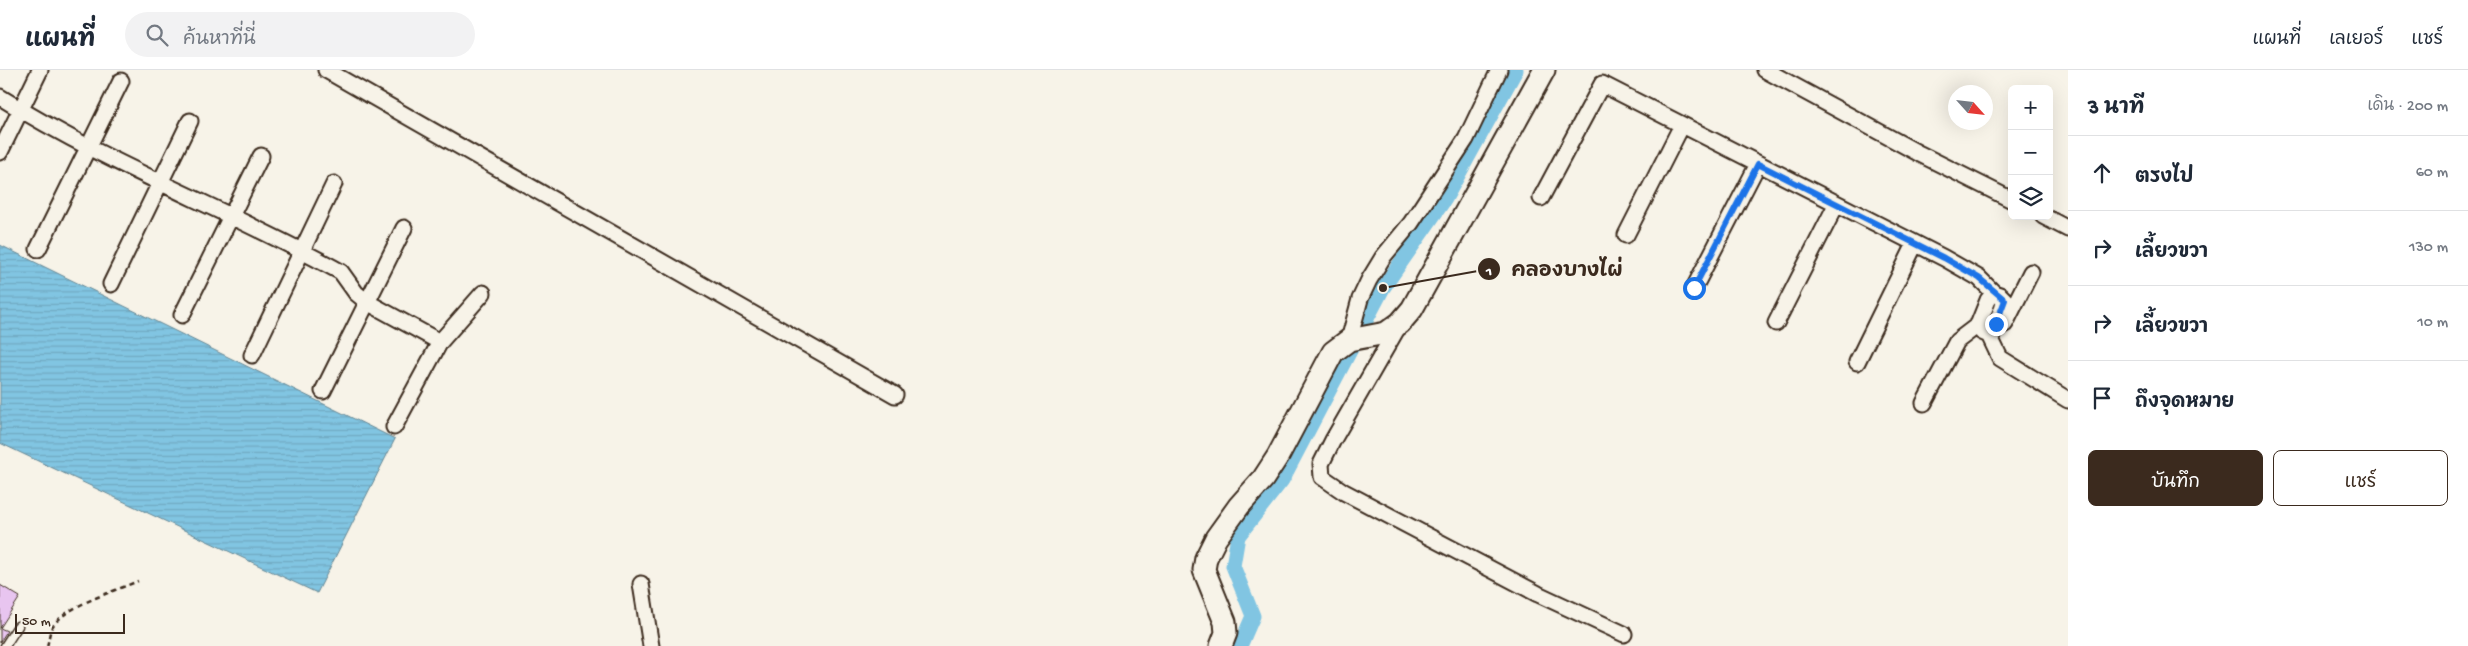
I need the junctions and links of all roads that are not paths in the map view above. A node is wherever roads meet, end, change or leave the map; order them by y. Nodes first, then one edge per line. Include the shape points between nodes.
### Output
1 (40, 70) edge
2 (326, 70) edge
3 (1499, 70) edge
4 (1544, 70) edge
5 (1765, 70) edge
6 (121, 81) dead end
7 (0, 97) edge
8 (20, 110) junction
9 (190, 121) dead end
10 (1682, 125) junction
11 (88, 148) junction
12 (0, 152) edge
13 (261, 156) dead end
14 (1758, 164) junction
15 (161, 181) junction
16 (334, 184) dead end
17 (1540, 198) dead end
18 (2008, 198) edge
19 (1836, 204) junction
20 (232, 217) junction
21 (2051, 220) edge
22 (404, 228) dead end
23 (2068, 229) edge
24 (1626, 235) dead end
25 (1915, 244) junction
26 (38, 249) dead end
27 (302, 251) junction
28 (2031, 272) dead end
29 (111, 284) dead end
30 (1694, 288) dead end
31 (483, 293) dead end
32 (366, 302) junction
33 (182, 315) dead end
34 (1400, 323) junction
35 (1776, 323) dead end
36 (1987, 336) junction
37 (1358, 338) junction
38 (440, 342) junction
39 (252, 355) dead end
40 (1857, 362) dead end
41 (323, 391) dead end
42 (895, 395) dead end
43 (2068, 398) edge
44 (1924, 403) dead end
45 (394, 427) dead end
46 (640, 584) dead end
47 (18, 626) dead end
48 (1624, 634) dead end
49 (5, 646) edge
50 (651, 646) edge
51 (1221, 646) edge

1 - 8 street
2 - 42 street
3 - 37 street via 1466,138 1411,223 1369,280
4 - 34 street via 1412,309
5 - 18 street
6 - 11 street
7 - 8 street
8 - 11 street
8 - 12 street
9 - 15 street
10 - 14 street
10 - 17 street via 1602,84
10 - 24 street
11 - 15 street
11 - 26 street
13 - 20 street
14 - 19 street
14 - 30 street
15 - 20 street
15 - 29 street
16 - 27 street
19 - 25 street
19 - 35 street
20 - 27 street
20 - 33 street
21 - 23 street
22 - 32 street
25 - 36 street via 1979,278 2005,300
25 - 40 street
27 - 32 street via 341,272
27 - 39 street
28 - 36 street
31 - 38 street
32 - 38 street
32 - 41 street
34 - 37 street via 1386,333
34 - 48 street via 1333,440 1321,464 1322,477 1344,492 1538,594
36 - 43 street via 2000,358
36 - 44 street via 1956,342
37 - 51 street via 1333,352 1264,479 1238,506 1206,558 1204,570 1225,622 1226,633
38 - 45 street
46 - 50 street
47 - 49 lane

